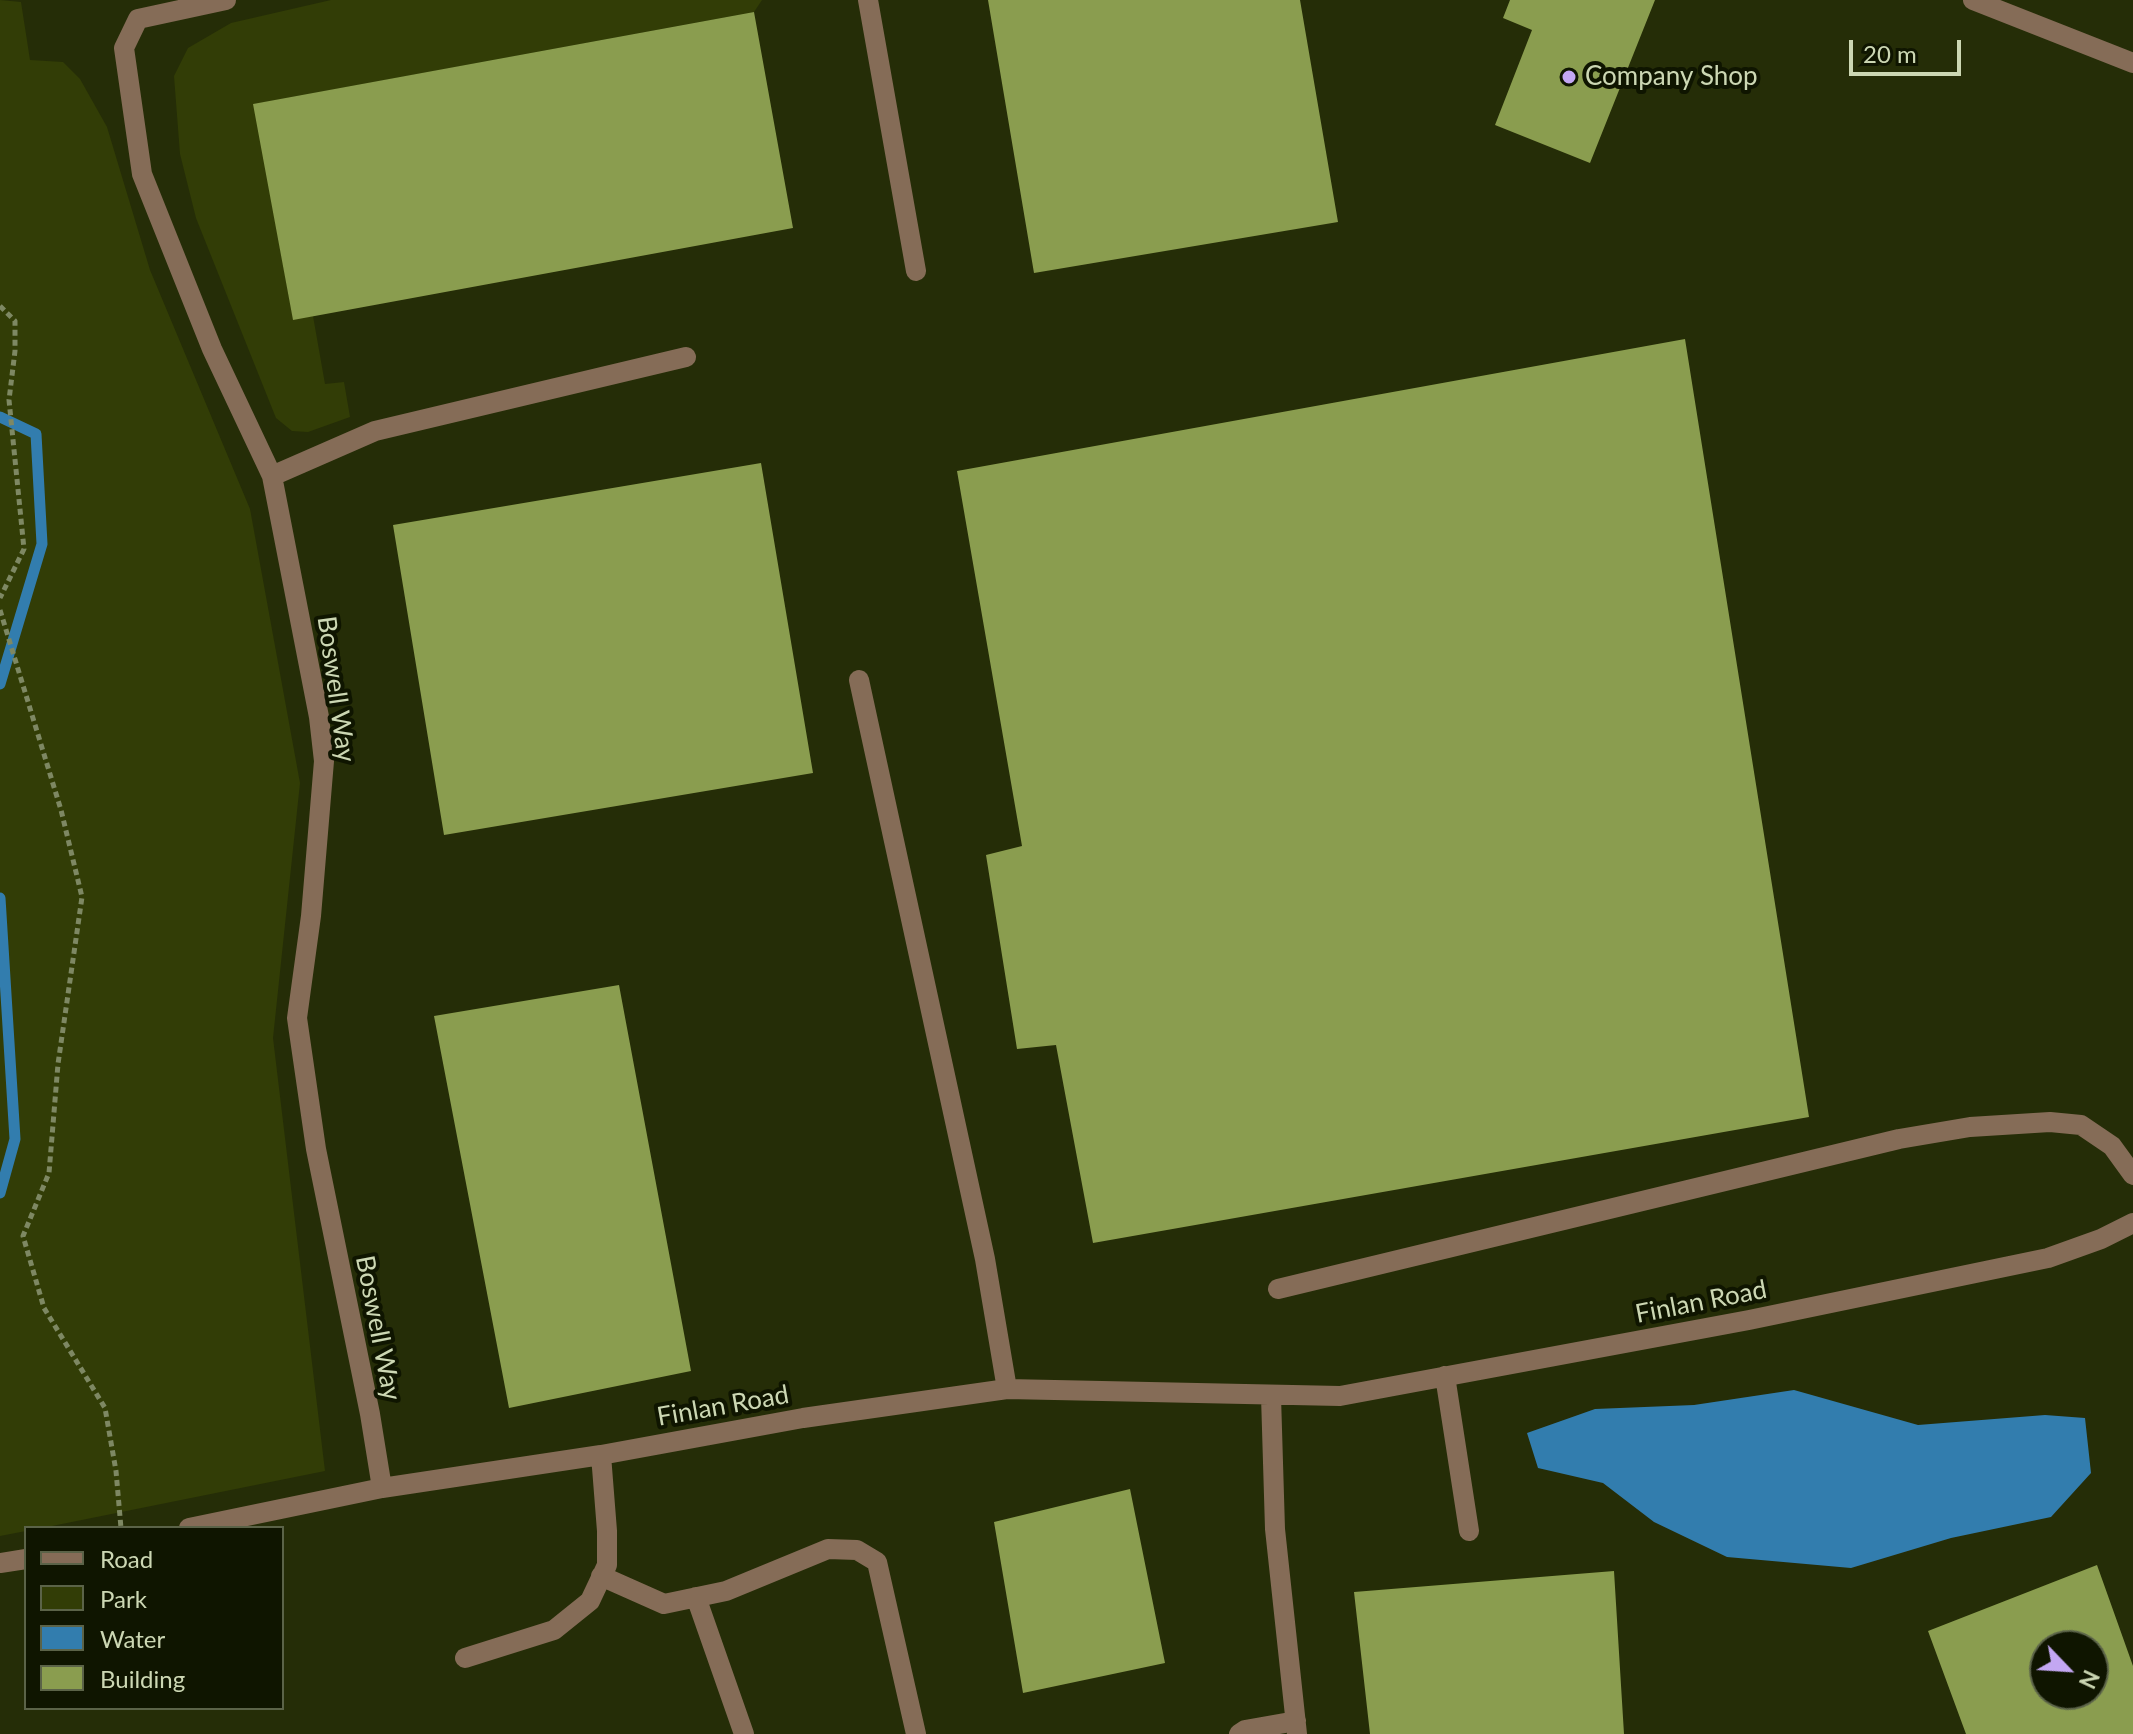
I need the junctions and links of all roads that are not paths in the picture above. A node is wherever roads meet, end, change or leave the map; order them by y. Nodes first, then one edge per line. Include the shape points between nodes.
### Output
1 (226, 0) edge
2 (868, 0) edge
3 (1973, 0) edge
4 (2133, 63) edge
5 (916, 271) dead end
6 (686, 357) dead end
7 (272, 476) junction
8 (859, 680) dead end
9 (2133, 1175) edge
10 (2133, 1223) edge
11 (1278, 1289) dead end
12 (1445, 1376) junction
13 (1007, 1389) junction
14 (1271, 1396) junction
15 (601, 1455) junction
16 (382, 1488) junction
17 (199, 1526) edge
18 (1469, 1531) dead end
19 (24, 1559) edge
20 (0, 1563) edge
21 (601, 1576) junction
22 (696, 1597) junction
23 (465, 1658) dead end
24 (1297, 1727) edge
25 (744, 1734) edge
26 (916, 1734) edge
27 (1239, 1734) edge

1 - 7 street, Boswell Way via 138,19 124,48 142,174 212,349
2 - 5 street
3 - 4 street
6 - 7 street via 375,431
7 - 16 street, Boswell Way via 324,761 297,1018 316,1149
8 - 13 street via 985,1259
9 - 11 street via 2112,1146 2081,1125 1970,1127 1899,1139
10 - 12 street, Finlan Road via 2048,1258
12 - 14 street, Finlan Road via 1340,1396
12 - 18 street
13 - 14 street, Finlan Road
13 - 15 street, Finlan Road via 803,1418
14 - 24 street via 1275,1529
15 - 16 street, Finlan Road
15 - 21 street via 607,1531 607,1565
16 - 17 street, Finlan Road
19 - 20 street
21 - 22 street via 664,1604
21 - 23 street via 590,1601 554,1630
22 - 25 street
22 - 26 street via 726,1591 828,1549 857,1550 877,1562
24 - 27 street

